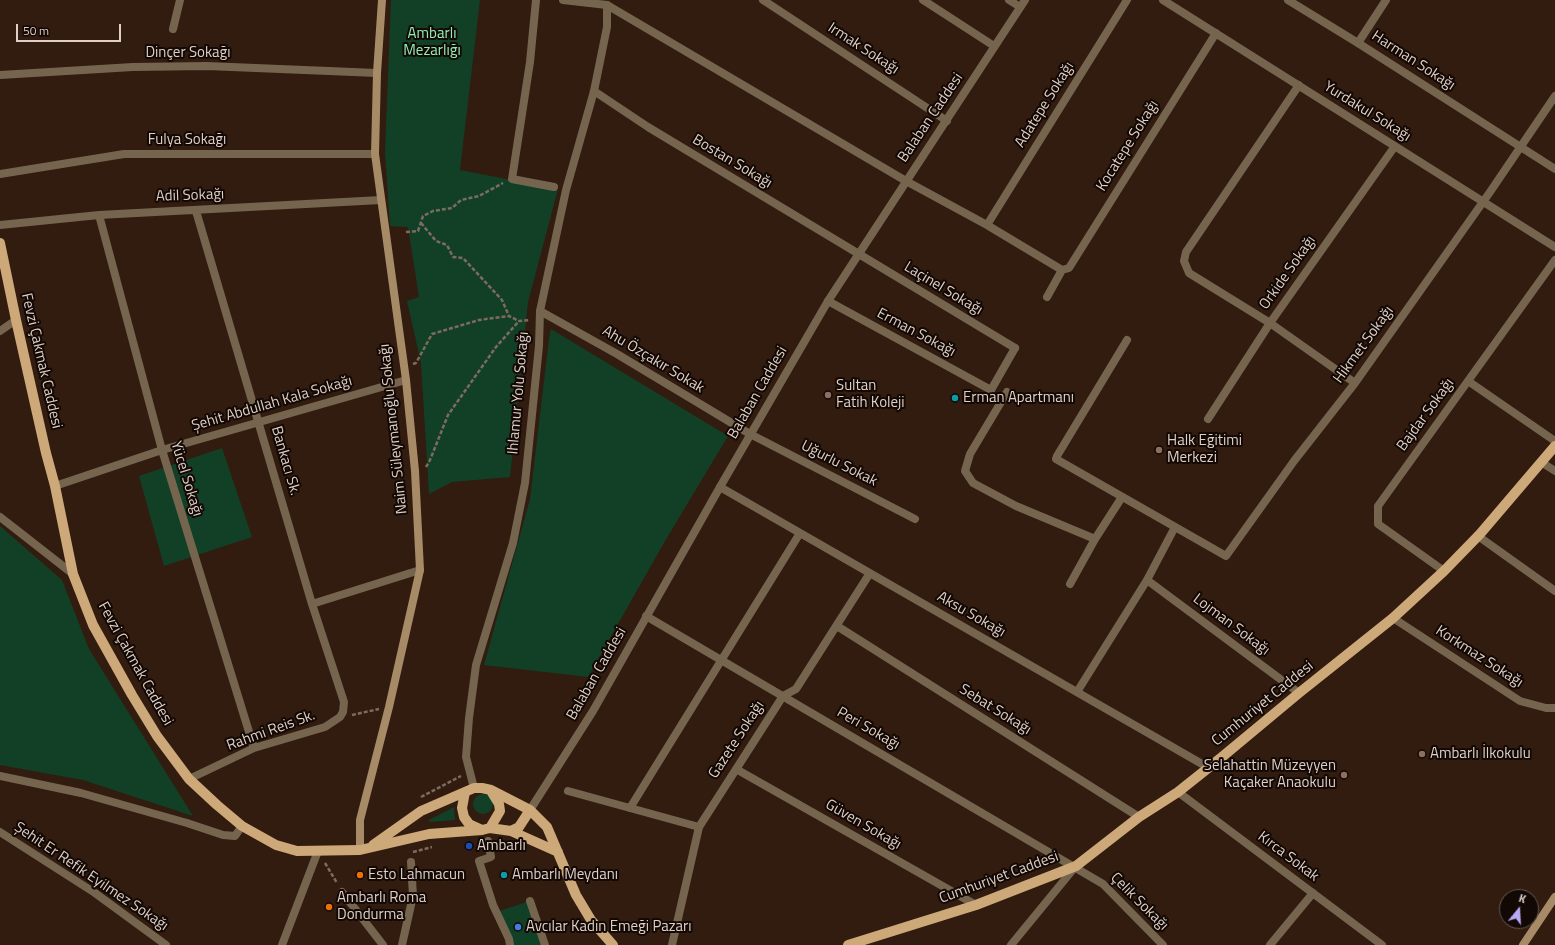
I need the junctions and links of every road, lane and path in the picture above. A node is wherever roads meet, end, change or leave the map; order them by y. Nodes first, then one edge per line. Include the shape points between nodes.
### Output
1 (180, 0) edge
2 (382, 0) edge
3 (536, 0) edge
4 (563, 0) edge
5 (923, 0) edge
6 (1009, 0) edge
7 (1127, 0) edge
8 (1163, 0) edge
9 (1288, 0) edge
10 (1386, 0) edge
11 (766, 1) edge
12 (607, 3) edge
13 (1023, 3) edge
14 (173, 29) dead end
15 (1216, 33) junction
16 (1358, 43) junction
17 (994, 46) junction
18 (377, 73) junction
19 (0, 75) edge
20 (1299, 85) junction
21 (594, 91) junction
22 (1555, 96) edge
23 (947, 121) junction
24 (1395, 146) junction
25 (1521, 148) junction
26 (375, 154) junction
27 (1555, 169) edge
28 (0, 174) edge
29 (512, 179) junction
30 (906, 181) junction
31 (554, 187) dead end
32 (381, 200) junction
33 (1482, 202) junction
34 (196, 211) junction
35 (99, 215) junction
36 (421, 223) junction
37 (0, 225) edge
38 (987, 225) junction
39 (406, 232) dead end
40 (0, 243) edge
41 (1555, 247) edge
42 (858, 254) junction
43 (1555, 260) edge
44 (1062, 270) junction
45 (1046, 296) dead end
46 (828, 301) junction
47 (540, 315) junction
48 (509, 316) junction
49 (16, 320) junction
50 (519, 321) junction
51 (1270, 323) junction
52 (0, 331) edge
53 (1127, 340) dead end
54 (403, 366) junction
55 (406, 380) junction
56 (1468, 381) junction
57 (1355, 383) junction
58 (991, 390) joint
59 (1007, 392) dead end
60 (1208, 419) dead end
61 (260, 423) junction
62 (750, 434) junction
63 (1555, 441) edge
64 (1555, 446) edge
65 (162, 450) junction
66 (1541, 462) junction
67 (415, 471) junction
68 (1555, 471) edge
69 (55, 486) junction
70 (720, 487) junction
71 (1122, 497) junction
72 (0, 517) edge
73 (915, 519) dead end
74 (1175, 527) junction
75 (800, 533) junction
76 (1478, 536) junction
77 (1095, 539) junction
78 (420, 570) junction
79 (1444, 571) junction
80 (870, 573) junction
81 (73, 574) junction
82 (1147, 580) junction
83 (1070, 584) dead end
84 (1555, 591) edge
85 (312, 604) junction
86 (646, 616) junction
87 (1393, 618) junction
88 (837, 626) junction
89 (721, 660) junction
90 (1077, 692) junction
91 (1299, 693) junction
92 (783, 696) junction
93 (389, 707) junction
94 (1555, 708) edge
95 (340, 717) junction
96 (254, 748) junction
97 (1209, 768) junction
98 (736, 769) junction
99 (470, 772) junction
100 (0, 776) edge
101 (189, 779) junction
102 (470, 790) junction
103 (491, 790) junction
104 (568, 791) dead end
105 (1178, 792) junction
106 (417, 798) dead end
107 (630, 808) junction
108 (530, 810) junction
109 (1139, 817) junction
110 (242, 826) junction
111 (699, 827) junction
112 (486, 829) junction
113 (511, 831) junction
114 (0, 832) edge
115 (488, 841) dead end
116 (363, 850) junction
117 (318, 852) junction
118 (558, 852) junction
119 (411, 862) dead end
120 (1076, 866) junction
121 (342, 892) joint
122 (1313, 893) junction
123 (1555, 897) edge
124 (530, 900) dead end
125 (976, 905) junction
126 (158, 939) junction
127 (151, 945) edge
128 (166, 945) edge
129 (282, 945) edge
130 (383, 945) edge
131 (402, 945) edge
132 (510, 945) edge
133 (545, 945) edge
134 (613, 945) edge
135 (672, 945) edge
136 (848, 945) edge
137 (1011, 945) edge
138 (1163, 945) edge
139 (1270, 945) edge
140 (1382, 945) edge
141 (1523, 945) edge

1 - 14 street
2 - 18 main road, Naim Süleymanoğlu Sokağı
3 - 29 street via 530,62
4 - 12 street
5 - 17 street
6 - 13 street
7 - 38 street, Adatepe Sokağı
8 - 15 street, Yurdakul Sokağı
9 - 16 street, Harman Sokağı
10 - 16 street
11 - 23 street, Irmak Sokağı
12 - 21 street, Ihlamur Yolu Sokağı via 607,27
12 - 30 street
13 - 17 street, Balaban Caddesi
15 - 20 street, Yurdakul Sokağı
15 - 44 street, Kocatepe Sokağı via 1069,268
16 - 25 street, Harman Sokağı
17 - 23 street, Balaban Caddesi
18 - 19 street, Dinçer Sokağı via 207,66 133,67
18 - 26 main road, Naim Süleymanoğlu Sokağı
20 - 24 street, Yurdakul Sokağı
20 - 51 street via 1186,252 1184,261 1189,273
21 - 42 street, Bostan Sokağı via 648,127
21 - 47 street, Ihlamur Yolu Sokağı via 566,190
22 - 25 street, Hikmet Sokağı
23 - 30 street, Balaban Caddesi
24 - 33 street, Yurdakul Sokağı
24 - 51 street, Orkide Sokağı
25 - 27 street, Harman Sokağı
25 - 33 street, Hikmet Sokağı
26 - 28 street, Fulya Sokağı via 124,154
26 - 32 main road, Naim Süleymanoğlu Sokağı
29 - 31 street
29 - 36 path via 479,196 462,200 452,208 433,211 423,216
30 - 38 street
30 - 42 street, Balaban Caddesi
32 - 34 street, Adil Sokağı
32 - 54 main road, Naim Süleymanoğlu Sokağı
33 - 41 street, Yurdakul Sokağı
33 - 57 street, Hikmet Sokağı
34 - 35 street, Adil Sokağı
34 - 61 street, Bankacı Sk.
35 - 37 street, Adil Sokağı
35 - 65 street, Yücel Sokağı
36 - 39 path via 418,231
36 - 48 path via 436,241 447,245 453,257 463,258 502,300
38 - 44 street
40 - 49 main road, Fevzi Çakmak Caddesi
42 - 46 street, Balaban Caddesi
42 - 58 street, Laçinel Sokağı via 1014,348
43 - 56 street, Bajdar Sokağı
44 - 45 street, Kocatepe Sokağı
46 - 58 street, Erman Sokağı
46 - 62 street, Balaban Caddesi
47 - 50 path
47 - 62 street, Ahu Özçakır Sokak via 617,354
47 - 99 street, Ihlamur Yolu Sokağı via 525,483 513,544 476,665 466,757
48 - 50 path
48 - 54 path via 479,320 432,334 416,363
49 - 52 street
49 - 69 main road, Fevzi Çakmak Caddesi
50 - 67 path via 496,347 448,415 424,471
51 - 57 street
51 - 60 street, Orkide Sokağı
53 - 71 street via 1056,456 1056,459
54 - 55 main road, Naim Süleymanoğlu Sokağı
55 - 61 street, Şehit Abdullah Kala Sokağı
55 - 67 main road, Naim Süleymanoğlu Sokağı
56 - 63 street
56 - 79 street, Bajdar Sokağı via 1378,506 1378,524
57 - 74 street, Hikmet Sokağı via 1294,461 1226,556
59 - 77 street via 970,454 965,471 973,483 1016,506
61 - 65 street, Şehit Abdullah Kala Sokağı
61 - 85 street, Bankacı Sk.
62 - 70 street, Balaban Caddesi
62 - 73 street, Uğurlu Sokak
64 - 66 main road, Cumhuriyet Caddesi
65 - 69 street, Şehit Abdullah Kala Sokağı
65 - 96 street, Yücel Sokağı
66 - 68 street
66 - 76 main road, Cumhuriyet Caddesi
67 - 78 main road, Naim Süleymanoğlu Sokağı
69 - 81 main road, Fevzi Çakmak Caddesi
70 - 75 street, Aksu Sokağı
70 - 86 street, Balaban Caddesi
71 - 74 street
71 - 77 street
72 - 81 street
74 - 82 street
75 - 80 street, Aksu Sokağı
75 - 89 street
76 - 79 main road, Cumhuriyet Caddesi
76 - 84 street
77 - 83 street
78 - 85 street
78 - 93 main road, Naim Süleymanoğlu Sokağı
79 - 87 main road, Cumhuriyet Caddesi
80 - 88 street, Gazete Sokağı
80 - 90 street, Aksu Sokağı
81 - 101 main road, Fevzi Çakmak Caddesi via 93,625 132,695 156,736
82 - 90 street
82 - 91 street, Lojman Sokağı
85 - 95 street, Bankacı Sk. via 344,702
86 - 89 street, Peri Sokağı
86 - 108 street, Balaban Caddesi via 593,711
87 - 91 main road, Cumhuriyet Caddesi
87 - 94 street, Korkmaz Sokağı via 1520,700 1546,708
88 - 92 street, Gazete Sokağı via 796,689
88 - 109 street, Sebat Sokağı
89 - 92 street, Peri Sokağı
89 - 107 street
90 - 97 street, Aksu Sokağı
91 - 97 main road, Cumhuriyet Caddesi
92 - 98 street, Gazete Sokağı
92 - 120 street, Peri Sokağı
93 - 95 path
93 - 116 main road, Naim Süleymanoğlu Sokağı via 360,820
95 - 96 street, Rahmi Reis Sk. via 325,726
96 - 101 street, Rahmi Reis Sk.
97 - 105 main road, Cumhuriyet Caddesi
98 - 111 street, Gazete Sokağı
98 - 125 street, Güven Sokağı
99 - 102 street, Ihlamur Yolu Sokağı
99 - 106 path
100 - 110 street via 81,793 223,835 235,836
101 - 110 main road, Fevzi Çakmak Caddesi
102 - 103 main road
102 - 112 main road via 462,808 464,817 469,824
102 - 116 main road via 421,810
103 - 108 main road
103 - 112 main road via 500,811
104 - 107 street
105 - 109 main road, Cumhuriyet Caddesi
105 - 122 street, Kırca Sokak
107 - 111 street
108 - 113 main road via 519,827
108 - 118 main road via 547,827
109 - 120 main road, Cumhuriyet Caddesi
110 - 117 main road, Fevzi Çakmak Caddesi via 276,845 297,851
111 - 135 street, Gazete Sokağı
112 - 113 main road, Fevzi Çakmak Caddesi
112 - 116 main road, Fevzi Çakmak Caddesi via 429,834
113 - 118 main road, Fevzi Çakmak Caddesi
114 - 126 street, Şehit Er Refik Eyilmez Sokağı via 95,893
115 - 132 street via 491,857 479,861 493,905
116 - 117 main road, Fevzi Çakmak Caddesi
117 - 121 path
117 - 129 street
118 - 134 main road via 576,895 591,920
119 - 131 street via 413,896
120 - 125 main road, Cumhuriyet Caddesi
120 - 137 street
120 - 138 street, Çelik Sokağı via 1103,884
121 - 130 street
122 - 139 street
122 - 140 street, Kırca Sokak
123 - 141 main road
124 - 133 street
125 - 136 main road, Cumhuriyet Caddesi
126 - 127 street
126 - 128 street, Şehit Er Refik Eyilmez Sokağı

